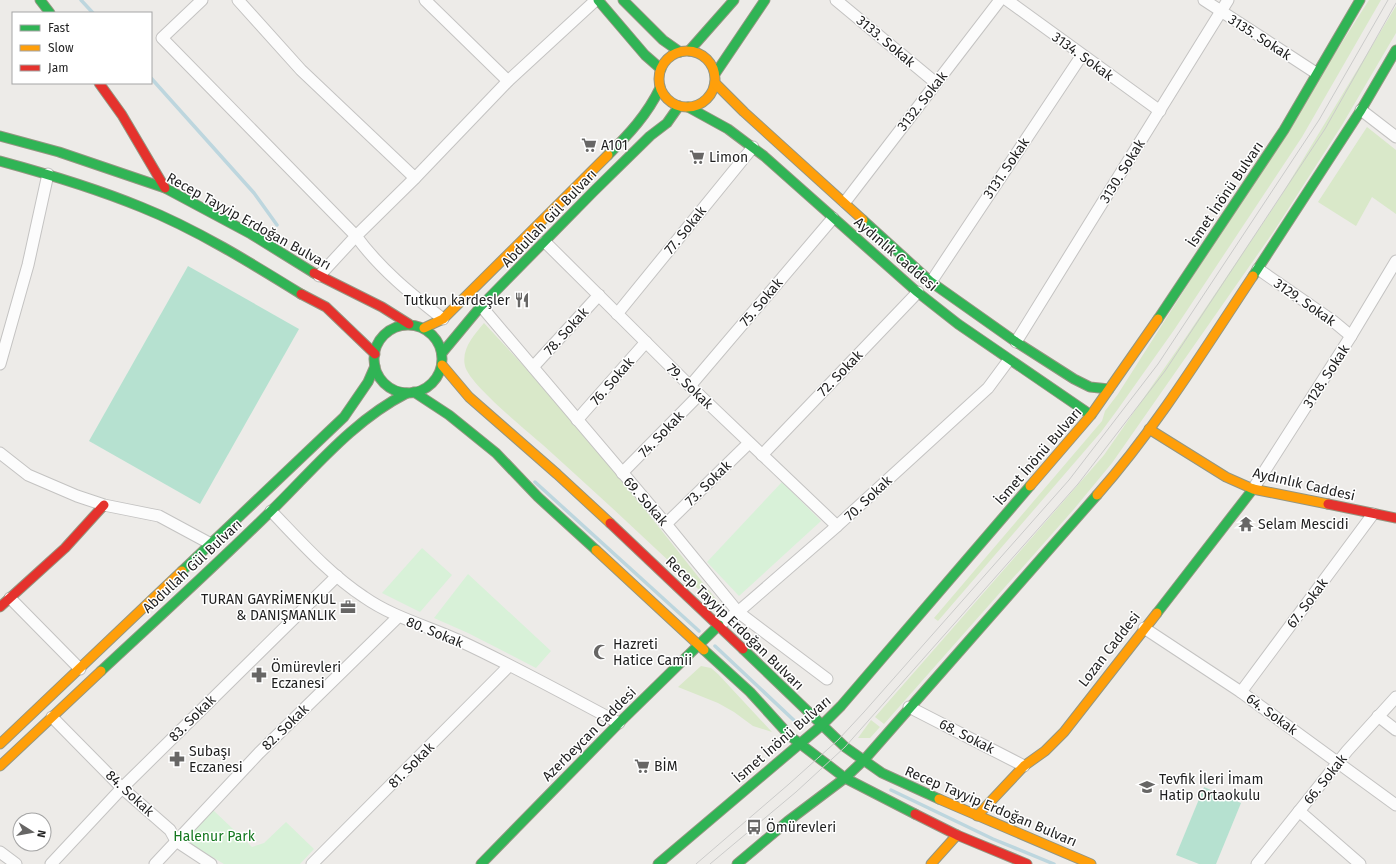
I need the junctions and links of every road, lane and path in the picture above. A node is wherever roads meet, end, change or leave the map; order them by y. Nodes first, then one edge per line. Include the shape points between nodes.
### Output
1 (40, 0) edge
2 (202, 0) edge
3 (238, 0) edge
4 (425, 0) edge
5 (597, 0) edge
6 (623, 0) edge
7 (734, 0) edge
8 (765, 0) edge
9 (836, 0) edge
10 (1000, 0) edge
11 (1007, 0) edge
12 (1204, 0) edge
13 (1228, 0) edge
14 (1360, 0) edge
15 (49, 12) edge
16 (1221, 12) junction
17 (1396, 50) edge
18 (685, 51) junction
19 (1082, 55) junction
20 (661, 69) junction
21 (1316, 73) junction
22 (715, 74) junction
23 (508, 81) junction
24 (936, 83) junction
25 (100, 84) edge
26 (715, 84) junction
27 (660, 88) junction
28 (684, 107) junction
29 (1361, 110) junction
30 (1160, 111) junction
31 (0, 136) edge
32 (1396, 137) edge
33 (753, 147) junction
34 (0, 161) edge
35 (48, 174) junction
36 (415, 178) junction
37 (165, 188) junction
38 (845, 202) junction
39 (833, 218) junction
40 (356, 236) junction
41 (545, 242) junction
42 (1396, 261) edge
43 (1258, 269) junction
44 (319, 276) junction
45 (931, 282) junction
46 (918, 292) junction
47 (599, 294) junction
48 (481, 306) junction
49 (617, 314) junction
50 (443, 319) junction
51 (409, 324) junction
52 (424, 328) junction
53 (1351, 336) junction
54 (646, 342) junction
55 (1016, 342) junction
56 (442, 353) junction
57 (375, 354) junction
58 (1008, 361) junction
59 (0, 364) edge
60 (442, 365) junction
61 (375, 366) junction
62 (533, 367) junction
63 (690, 386) junction
64 (1109, 390) junction
65 (410, 392) junction
66 (699, 395) junction
67 (1091, 415) junction
68 (578, 420) junction
69 (1149, 429) junction
70 (749, 443) junction
71 (0, 453) edge
72 (762, 455) junction
73 (622, 473) junction
74 (1253, 489) junction
75 (104, 505) junction
76 (271, 511) junction
77 (1373, 514) junction
78 (1396, 518) edge
79 (666, 524) junction
80 (837, 526) junction
81 (211, 544) junction
82 (337, 576) junction
83 (10, 598) junction
84 (0, 608) edge
85 (738, 612) junction
86 (398, 617) junction
87 (719, 625) junction
88 (1144, 628) junction
89 (699, 644) junction
90 (509, 666) junction
91 (80, 669) junction
92 (827, 679) dead end
93 (1241, 692) junction
94 (1396, 697) edge
95 (909, 707) junction
96 (1378, 716) junction
97 (52, 717) junction
98 (619, 723) junction
99 (822, 725) junction
100 (1396, 730) edge
101 (800, 743) junction
102 (0, 744) edge
103 (864, 760) junction
104 (1339, 761) junction
105 (0, 766) edge
106 (1024, 766) junction
107 (844, 778) junction
108 (122, 788) junction
109 (1396, 805) edge
110 (1299, 811) junction
111 (967, 826) junction
112 (176, 841) junction
113 (0, 852) edge
114 (16, 864) edge
115 (51, 864) edge
116 (155, 864) edge
117 (210, 864) edge
118 (312, 864) edge
119 (481, 864) edge
120 (658, 864) edge
121 (737, 864) edge
122 (931, 864) edge
123 (1028, 864) edge
124 (1091, 864) edge
125 (1257, 864) edge
126 (1360, 864) edge

1 - 15 main road
2 - 40 street via 162,38
3 - 36 street via 301,70
4 - 23 street
5 - 20 main road via 645,55
5 - 23 street
6 - 18 main road via 663,40
7 - 18 main road
8 - 22 main road via 749,20
9 - 24 street, 3133. Sokak
10 - 24 street, 3132. Sokak
11 - 19 street, 3134. Sokak
12 - 16 street, 3135. Sokak
13 - 16 street, 3130. Sokak
14 - 21 main road, İsmet İnönü Bulvarı
16 - 21 street, 3135. Sokak
16 - 30 street, 3130. Sokak
17 - 29 main road
18 - 20 main road via 672,55
18 - 22 main road via 698,53 706,58
19 - 30 street, 3134. Sokak
19 - 45 street, 3131. Sokak
20 - 27 main road
21 - 64 main road, İsmet İnönü Bulvarı via 1284,130
22 - 26 main road
23 - 36 street
24 - 38 street, 3132. Sokak
25 - 37 main road via 122,115
26 - 28 main road via 706,100 698,105
26 - 38 main road, Aydınlık Caddesi
27 - 28 main road via 671,102
27 - 50 main road, Abdullah Gül Bulvarı via 651,107 635,128
28 - 33 main road, Aydınlık Caddesi via 707,115
28 - 41 main road, Abdullah Gül Bulvarı via 650,136
29 - 32 street
29 - 43 main road
30 - 55 street, 3130. Sokak
31 - 37 main road, Recep Tayyip Erdoğan Bulvarı via 59,152
33 - 39 main road, Aydınlık Caddesi
33 - 49 street, 77. Sokak
34 - 35 main road
35 - 57 main road via 142,207 255,266 326,307
35 - 59 street via 28,265
36 - 40 street
37 - 44 main road, Recep Tayyip Erdoğan Bulvarı via 251,234
38 - 45 main road, Aydınlık Caddesi
39 - 46 main road, Aydınlık Caddesi
39 - 63 street, 75. Sokak
40 - 44 street
40 - 50 street via 367,252 400,285
41 - 47 street, 79. Sokak
41 - 48 main road, Abdullah Gül Bulvarı
42 - 53 street, 3128. Sokak
43 - 53 street, 3129. Sokak
43 - 69 main road
44 - 51 main road, Recep Tayyip Erdoğan Bulvarı via 382,307
45 - 55 main road, Aydınlık Caddesi
46 - 58 main road, Aydınlık Caddesi
46 - 72 street, 72. Sokak
47 - 49 street, 79. Sokak
47 - 62 street, 78. Sokak
48 - 56 main road, Abdullah Gül Bulvarı
48 - 62 street, 69. Sokak
49 - 54 street, 79. Sokak
50 - 52 main road, Abdullah Gül Bulvarı
51 - 52 main road
51 - 57 main road via 388,331 378,343
52 - 56 main road via 436,338
53 - 74 street, 3128. Sokak
54 - 63 street, 79. Sokak
54 - 68 street, 76. Sokak
55 - 58 main road
55 - 64 main road, Aydınlık Caddesi via 1074,379 1090,387
56 - 60 main road
57 - 61 main road
58 - 67 main road, Aydınlık Caddesi
58 - 80 street, 70. Sokak via 988,388
60 - 65 main road via 433,382 421,390
60 - 87 main road, Recep Tayyip Erdoğan Bulvarı via 470,397
61 - 65 main road via 387,385 399,391
61 - 81 main road, Abdullah Gül Bulvarı via 368,382 344,417
62 - 68 street, 69. Sokak
63 - 66 street, 79. Sokak
64 - 67 main road, İsmet İnönü Bulvarı
65 - 76 main road, Abdullah Gül Bulvarı via 392,398 359,423
65 - 89 main road, Recep Tayyip Erdoğan Bulvarı via 449,415 496,453 538,497
66 - 70 street, 79. Sokak
66 - 73 street, 74. Sokak
67 - 99 main road, İsmet İnönü Bulvarı
68 - 73 street, 69. Sokak
69 - 74 main road, Aydınlık Caddesi via 1226,477
69 - 95 main road via 1102,490
70 - 72 street, 79. Sokak
70 - 79 street, 73. Sokak
71 - 75 street via 28,475
72 - 80 street, 79. Sokak
73 - 79 street, 69. Sokak
74 - 77 main road, Aydınlık Caddesi
74 - 88 main road, Lozan Caddesi
75 - 81 street via 159,516
75 - 83 main road via 65,548
76 - 82 street, 80. Sokak
76 - 97 main road, Abdullah Gül Bulvarı
77 - 78 main road, Aydınlık Caddesi
77 - 93 street, 67. Sokak
79 - 85 street, 69. Sokak
80 - 85 street, 70. Sokak
81 - 91 main road, Abdullah Gül Bulvarı
82 - 86 street, 80. Sokak via 364,597
82 - 108 street, 83. Sokak
83 - 84 main road
83 - 91 street
85 - 87 street, 70. Sokak
85 - 92 street, 69. Sokak
86 - 90 street, 80. Sokak via 441,632
86 - 112 street, 82. Sokak via 259,753
87 - 89 main road, Azerbeycan Caddesi
87 - 99 main road, Recep Tayyip Erdoğan Bulvarı
88 - 93 street, 64. Sokak
88 - 106 main road, Lozan Caddesi via 1064,732 1045,751
89 - 98 main road, Azerbeycan Caddesi
89 - 101 main road, Recep Tayyip Erdoğan Bulvarı via 750,692 790,736
90 - 98 street, 80. Sokak
90 - 118 street, 81. Sokak
91 - 102 main road, Abdullah Gül Bulvarı
93 - 104 street, 64. Sokak
94 - 96 street, 66. Sokak
95 - 103 main road
95 - 106 street, 68. Sokak
96 - 100 street
96 - 104 street, 66. Sokak
97 - 105 main road, Abdullah Gül Bulvarı
97 - 108 street, 84. Sokak
98 - 119 main road, Azerbeycan Caddesi
99 - 101 main road, İsmet İnönü Bulvarı
99 - 103 main road, Recep Tayyip Erdoğan Bulvarı via 845,747
101 - 107 main road, Recep Tayyip Erdoğan Bulvarı
101 - 120 main road, İsmet İnönü Bulvarı
103 - 107 main road
103 - 111 main road, Recep Tayyip Erdoğan Bulvarı
104 - 109 street, 64. Sokak
104 - 110 street, 66. Sokak
106 - 111 main road, Lozan Caddesi
107 - 111 main road, Recep Tayyip Erdoğan Bulvarı
107 - 121 main road
108 - 112 street, 84. Sokak via 170,830
108 - 115 street, 83. Sokak
110 - 125 street, 66. Sokak
110 - 126 street
111 - 122 main road, Lozan Caddesi
111 - 123 main road, Recep Tayyip Erdoğan Bulvarı
111 - 124 main road, Recep Tayyip Erdoğan Bulvarı
112 - 116 street, 82. Sokak
112 - 117 street, 84. Sokak
113 - 114 street

